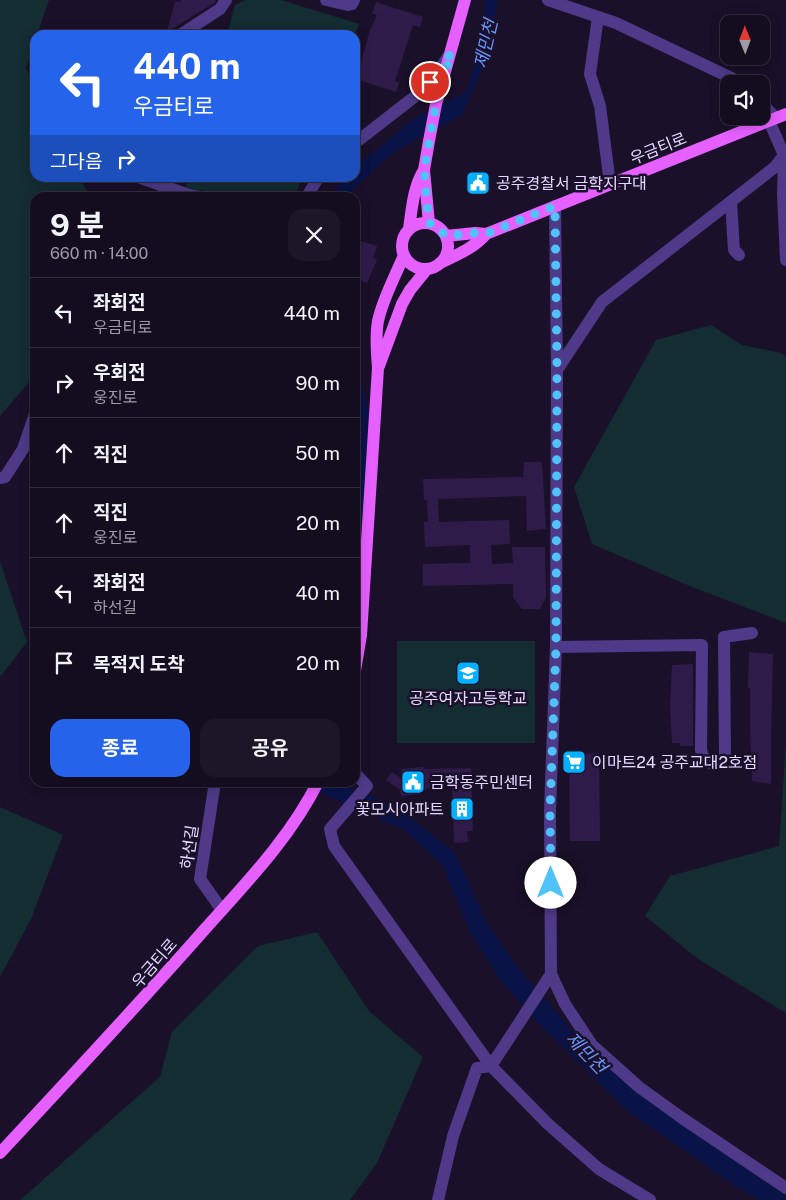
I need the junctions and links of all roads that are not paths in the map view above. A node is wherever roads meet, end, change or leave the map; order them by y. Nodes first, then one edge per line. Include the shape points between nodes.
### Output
1 (226, 0) edge
2 (326, 0) edge
3 (354, 0) edge
4 (465, 0) edge
5 (548, 0) edge
6 (598, 17) junction
7 (188, 30) edge
8 (451, 53) junction
9 (725, 75) edge
10 (777, 118) edge
11 (360, 139) edge
12 (784, 155) junction
13 (424, 170) junction
14 (151, 182) edge
15 (610, 184) junction
16 (178, 192) edge
17 (731, 202) junction
18 (555, 206) junction
19 (429, 223) junction
20 (409, 229) junction
21 (486, 234) junction
22 (446, 236) junction
23 (738, 255) dead end
24 (404, 256) junction
25 (786, 260) edge
26 (440, 263) junction
27 (427, 269) junction
28 (378, 368) junction
29 (557, 370) junction
30 (30, 429) edge
31 (0, 478) edge
32 (752, 633) dead end
33 (360, 645) edge
34 (556, 647) junction
35 (360, 778) edge
36 (214, 787) edge
37 (316, 787) edge
38 (222, 910) junction
39 (551, 974) junction
40 (491, 1066) junction
41 (0, 1153) edge
42 (786, 1188) edge
43 (438, 1200) edge
44 (650, 1200) edge

1 - 7 street via 220,9
2 - 3 street via 348,5
4 - 8 main road
5 - 6 street
6 - 9 street
6 - 15 street via 590,74 600,106
8 - 11 street via 422,91
8 - 13 main road via 436,104
10 - 12 street
10 - 15 main road, 우금티로
12 - 17 street via 775,167
12 - 25 street
13 - 19 main road
13 - 20 main road via 414,195
14 - 16 street
15 - 18 main road, 우금티로
17 - 23 street via 734,250
17 - 29 street via 602,302
18 - 21 main road, 우금티로
18 - 29 street
19 - 20 main road
19 - 22 main road
20 - 24 main road via 402,241
21 - 22 main road, 우금티로
21 - 26 main road, 우금티로 via 467,250
22 - 26 main road via 447,250
24 - 27 main road via 413,266
24 - 28 main road via 378,322
26 - 27 main road
27 - 28 main road via 402,304
28 - 33 main road
29 - 34 street
30 - 31 street via 23,449 5,477
32 - 34 street via 724,637 725,757 719,764 704,760 701,750 702,645
34 - 39 street via 550,811
35 - 40 street via 367,786 330,829 334,846
36 - 38 street, 하선길 via 200,878
37 - 38 main road, 우금티로 via 277,847
38 - 41 main road, 우금티로
39 - 40 street
39 - 42 street via 592,1045 639,1087
40 - 43 street via 477,1068 453,1136
40 - 44 street via 548,1124 599,1169

